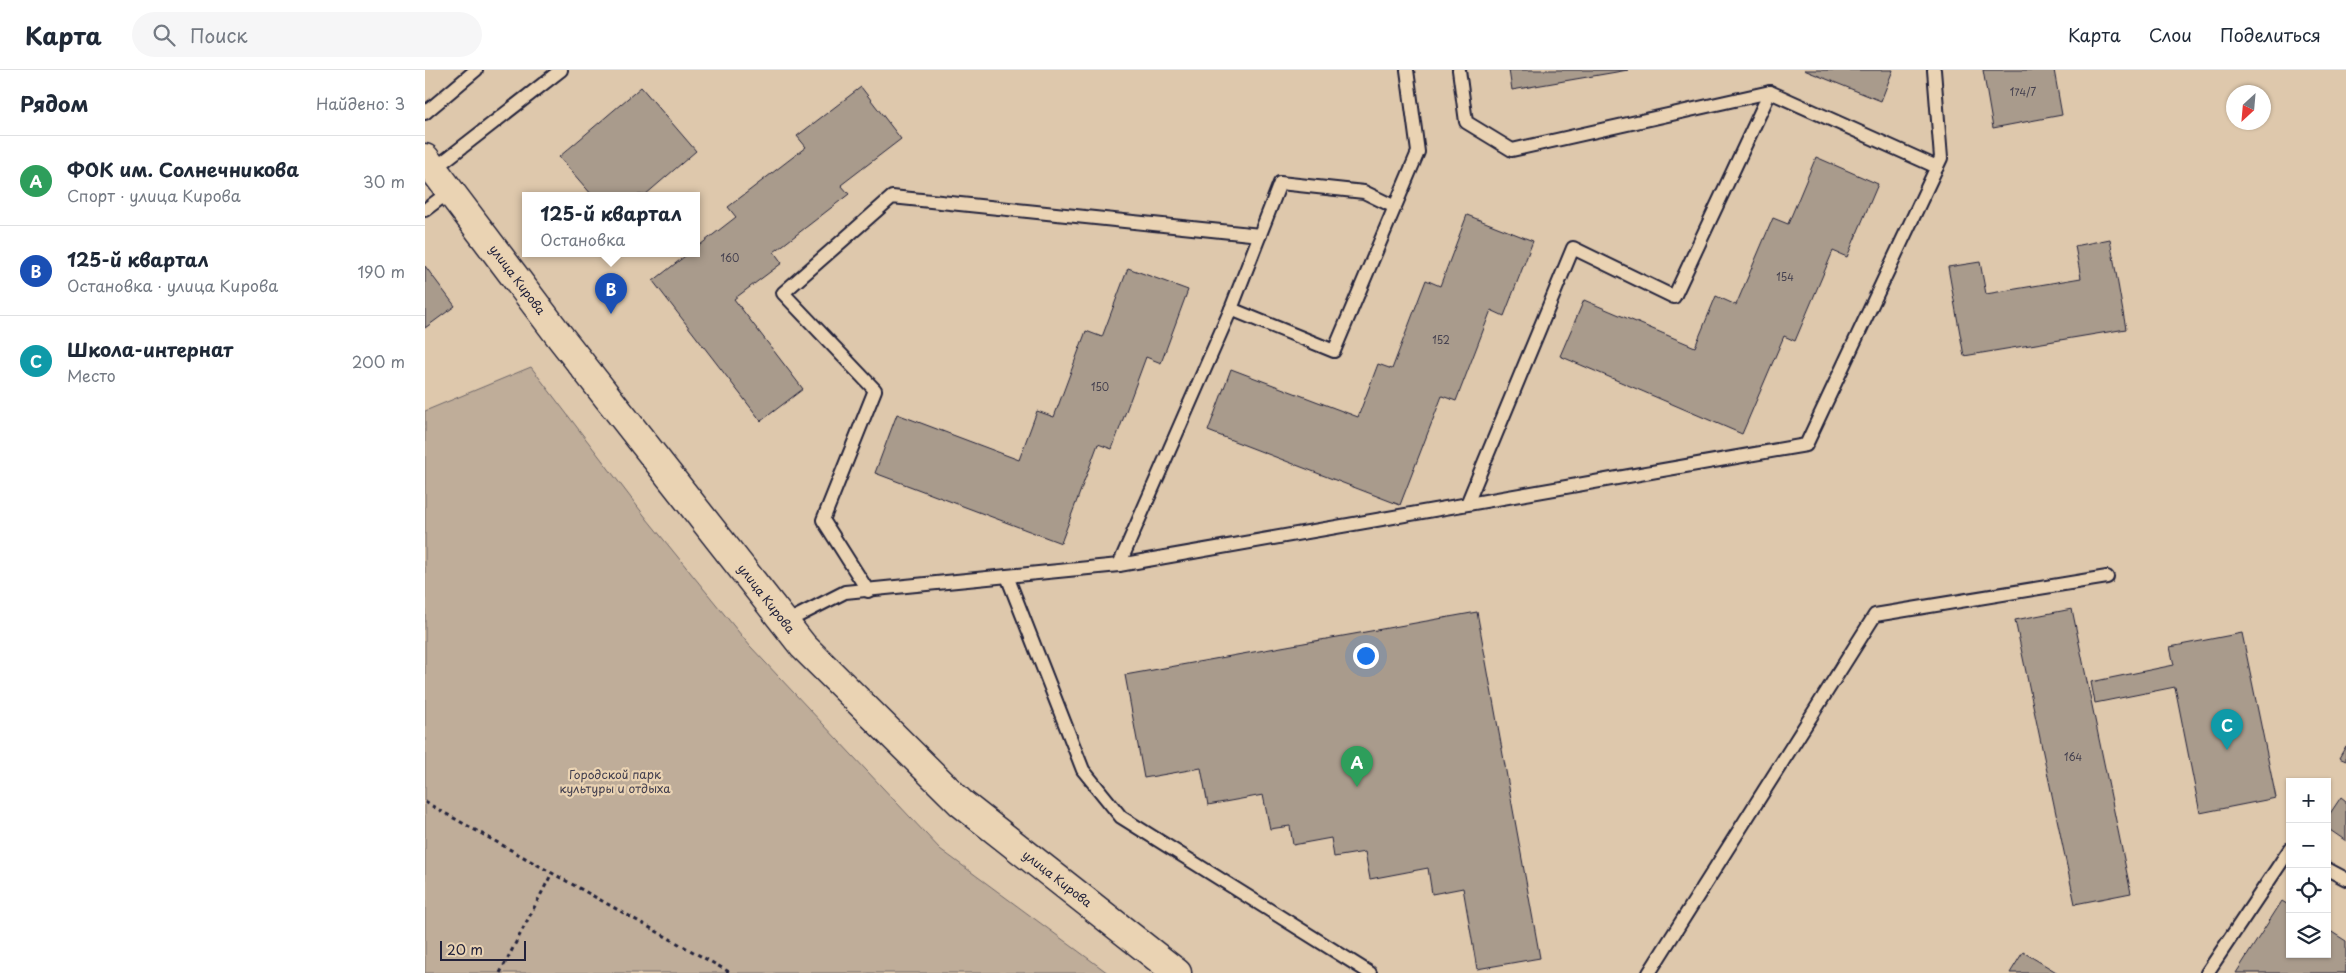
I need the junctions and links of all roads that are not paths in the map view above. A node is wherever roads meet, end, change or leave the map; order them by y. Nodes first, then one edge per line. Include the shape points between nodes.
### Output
1 (477, 70) edge
2 (561, 70) edge
3 (1407, 70) edge
4 (1459, 70) edge
5 (1934, 70) edge
6 (1769, 92) junction
7 (425, 112) edge
8 (429, 164) edge
9 (1937, 167) junction
10 (450, 191) junction
11 (1395, 207) junction
12 (425, 210) edge
13 (1260, 234) junction
14 (1231, 309) junction
15 (1467, 504) junction
16 (1119, 565) junction
17 (1007, 576) junction
18 (2107, 577) dead end
19 (868, 591) junction
20 (784, 623) junction
21 (2286, 855) edge
22 (2331, 871) edge
23 (2346, 879) edge
24 (1177, 973) edge
25 (1370, 973) edge
26 (1649, 973) edge
27 (2207, 973) edge

1 - 7 lane
2 - 8 lane
3 - 11 lane via 1418,152
4 - 6 lane via 1466,122 1512,150
5 - 9 lane via 1941,158
6 - 9 lane
6 - 15 lane via 1674,297 1573,248
8 - 10 main road, улица Кирова
9 - 15 lane via 1806,445
10 - 12 lane
10 - 20 main road, улица Кирова
11 - 13 lane via 1363,192 1280,183
11 - 14 lane via 1334,351
13 - 14 lane
13 - 19 lane via 892,197 783,292 875,390 823,520
14 - 16 lane
15 - 16 lane
16 - 17 lane
17 - 19 lane
17 - 25 lane via 1083,770 1121,817
18 - 26 lane via 1875,615
19 - 20 lane via 845,592
20 - 24 main road, улица Кирова via 803,646 961,803
21 - 27 lane
22 - 23 lane

